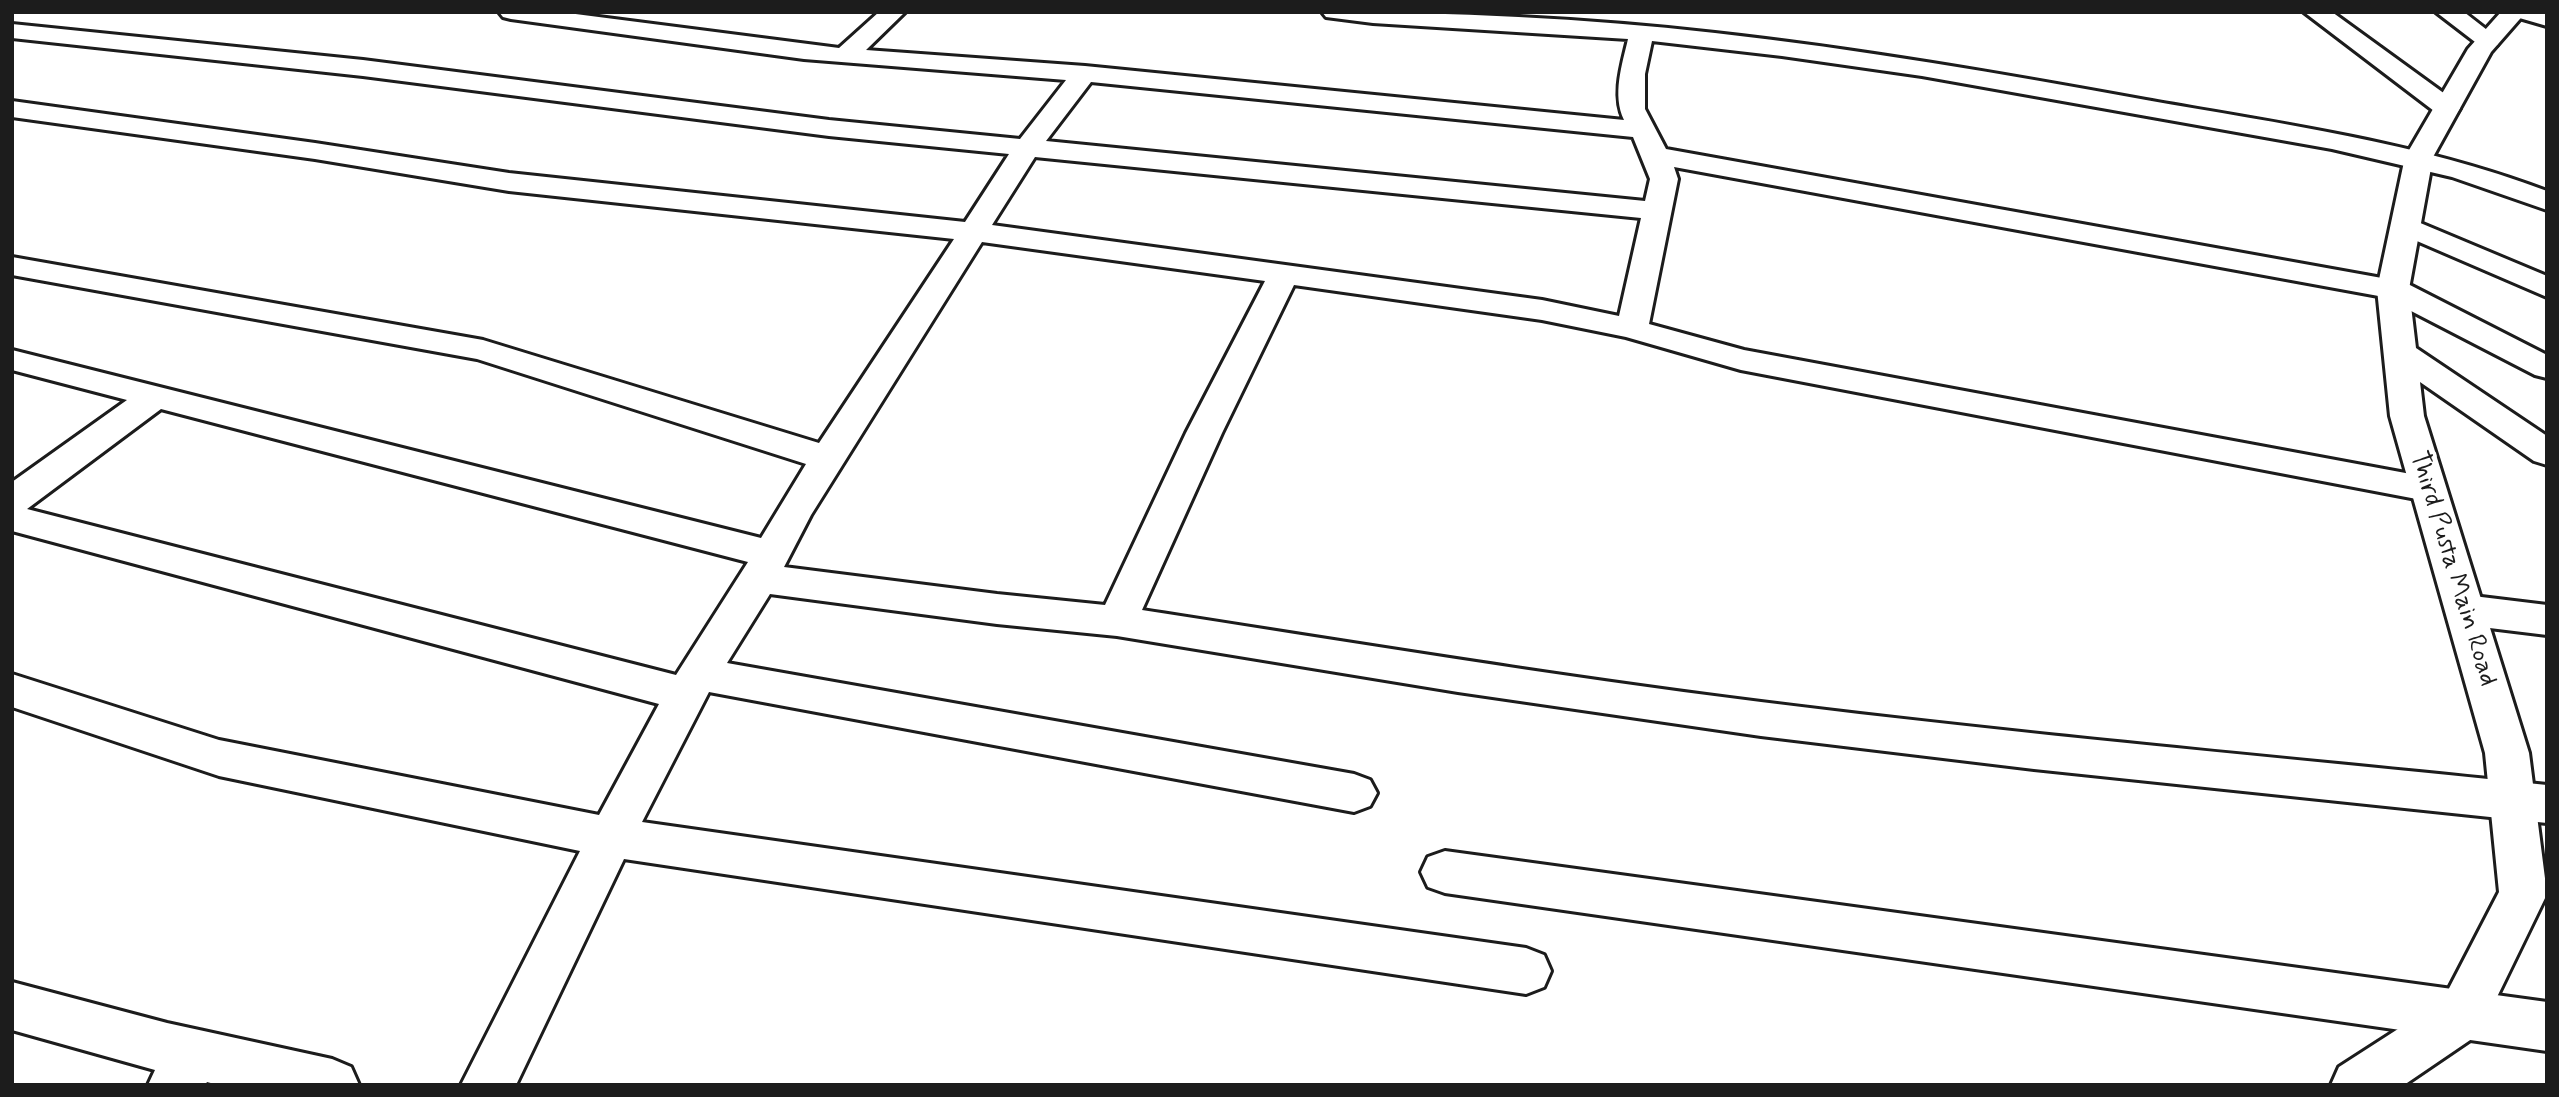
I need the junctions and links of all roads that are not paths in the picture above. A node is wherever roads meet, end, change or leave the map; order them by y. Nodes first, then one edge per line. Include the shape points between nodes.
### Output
1 (511, 12) edge
2 (893, 12) edge
3 (1334, 12) edge
4 (2316, 12) edge
5 (2448, 12) edge
6 (2514, 12) edge
7 (2524, 12) edge
8 (1413, 16) edge
9 (2547, 19) edge
10 (12, 31) edge
11 (1642, 33) junction
12 (2488, 40) junction
13 (845, 56) junction
14 (1084, 74) junction
15 (2447, 108) junction
16 (12, 109) edge
17 (1650, 143) junction
18 (1028, 147) junction
19 (2420, 158) junction
20 (2547, 201) edge
21 (1658, 211) junction
22 (2406, 226) junction
23 (975, 232) junction
24 (12, 266) edge
25 (1283, 274) junction
26 (2547, 288) edge
27 (2393, 289) junction
28 (1632, 328) junction
29 (2399, 352) junction
30 (12, 360) edge
31 (2547, 368) edge
32 (156, 396) junction
33 (2547, 453) edge
34 (827, 458) junction
35 (2427, 489) junction
36 (12, 501) edge
37 (12, 518) edge
38 (765, 566) junction
39 (2465, 610) junction
40 (2547, 620) edge
41 (1117, 621) junction
42 (692, 684) junction
43 (12, 690) edge
44 (1354, 793) dead end
45 (2530, 803) edge
46 (611, 836) junction
47 (1445, 873) dead end
48 (1526, 971) dead end
49 (12, 1006) edge
50 (2461, 1017) junction
51 (2547, 1027) edge
52 (185, 1069) edge
53 (332, 1085) edge
54 (488, 1085) edge
55 (2358, 1085) edge

1 - 13 street
2 - 13 street
3 - 8 street
4 - 15 street
5 - 12 street
6 - 12 street, Third Pusta Main Road
7 - 9 street
8 - 11 street
10 - 18 street via 363,68 830,128
11 - 17 street via 1632,74 1632,109
11 - 19 street via 1921,70
12 - 15 street, Third Pusta Main Road
13 - 14 street
14 - 17 street via 1410,104
14 - 18 street
15 - 19 street, Third Pusta Main Road
16 - 23 street via 509,182
17 - 21 street via 1664,179
17 - 27 street
18 - 21 street
18 - 23 street
19 - 20 street
19 - 22 street, Third Pusta Main Road
21 - 28 street
22 - 26 street
22 - 27 street, Third Pusta Main Road
23 - 25 street
23 - 34 street
24 - 34 street via 484,350
25 - 28 street via 1542,310
25 - 41 street
27 - 29 street, Third Pusta Main Road
27 - 31 street
28 - 35 street via 1741,360
29 - 33 street
29 - 35 street, Third Pusta Main Road via 2407,416
30 - 32 street
32 - 36 street
32 - 38 street
34 - 38 street
35 - 39 street, Third Pusta Main Road
37 - 42 street
38 - 41 street via 997,609
38 - 42 street
39 - 40 street
39 - 45 street, Third Pusta Main Road via 2507,752
41 - 45 street via 1760,719
42 - 44 street
42 - 46 street
43 - 46 street via 219,758
45 - 50 street, Third Pusta Main Road via 2523,893
46 - 48 street
46 - 54 street
47 - 50 street
49 - 52 street
50 - 51 street
50 - 55 street
52 - 53 street

